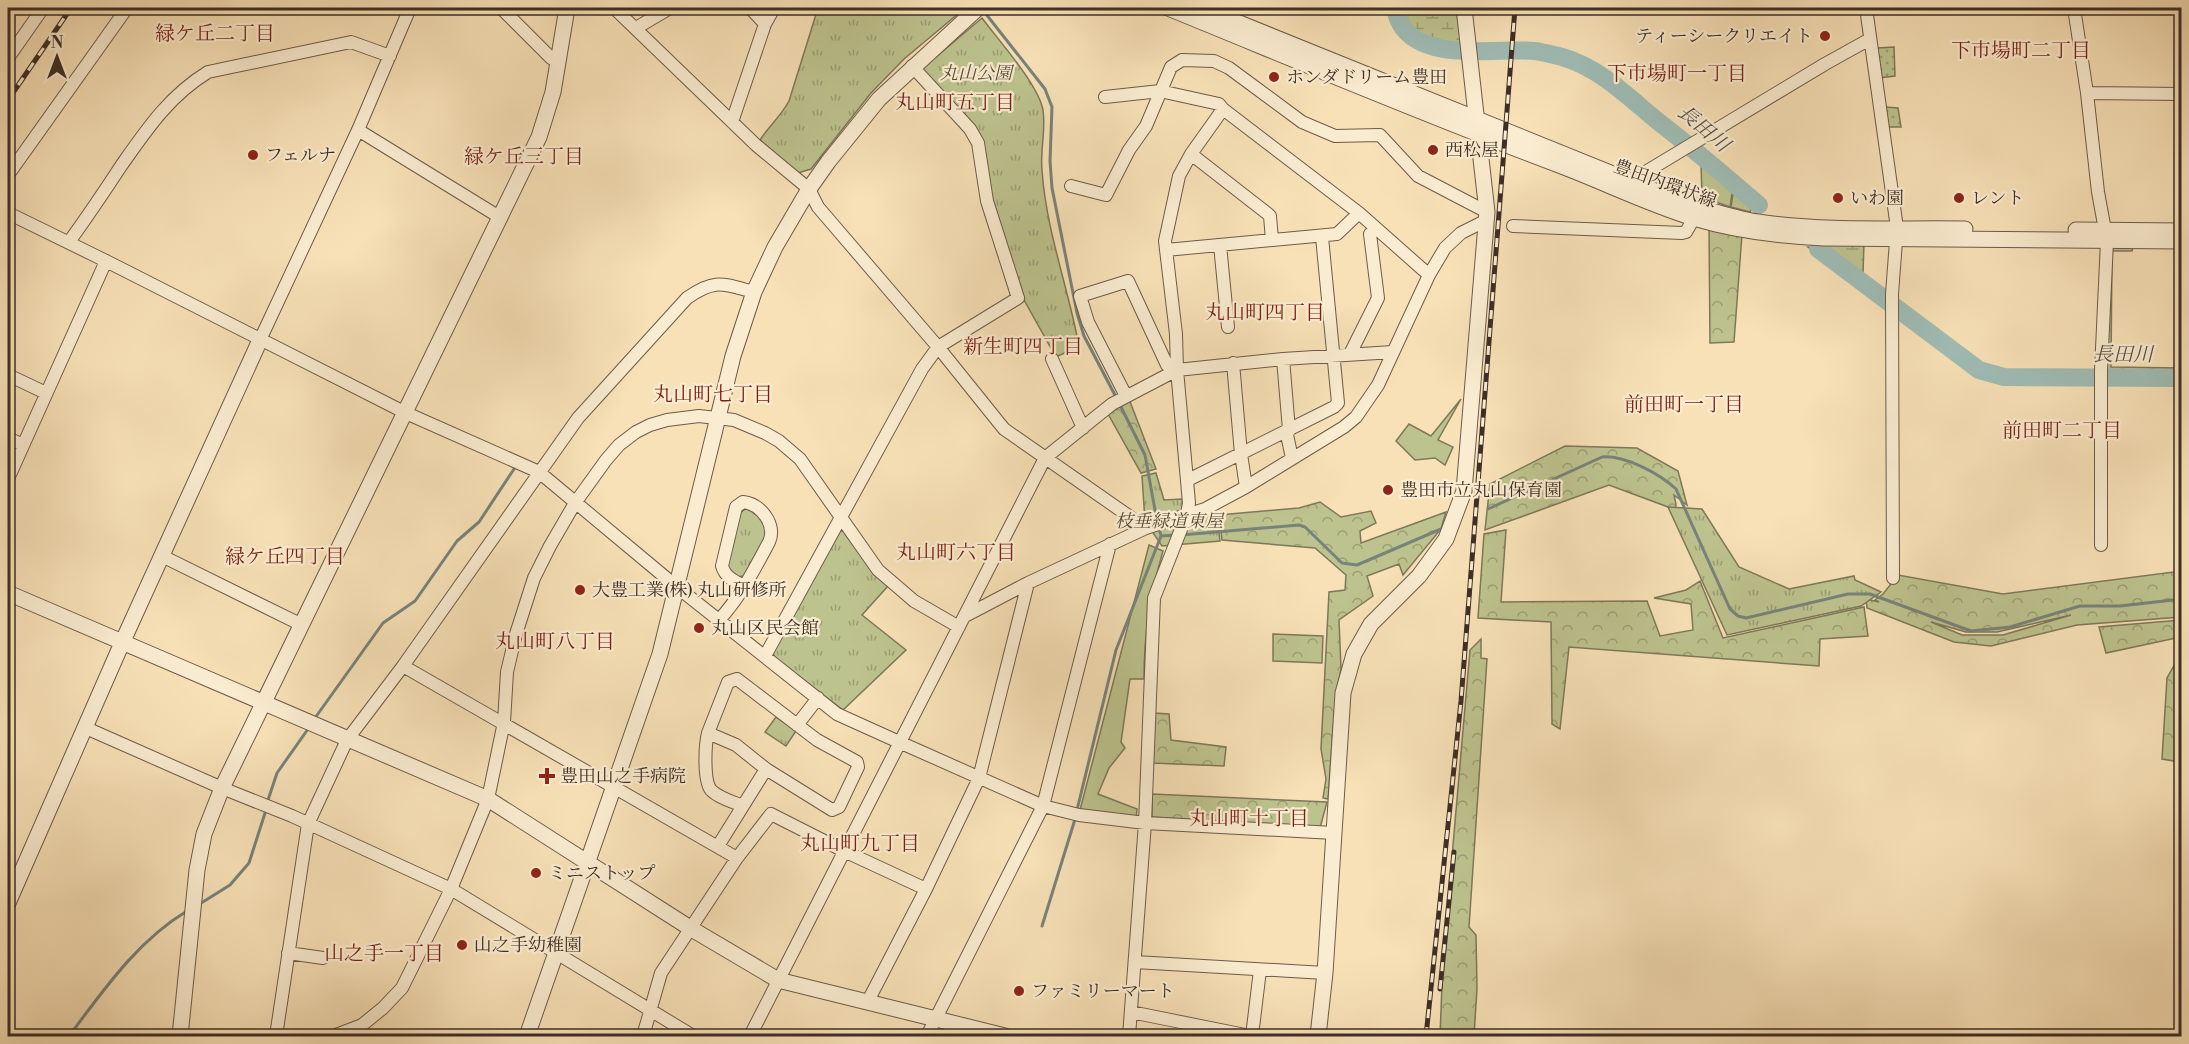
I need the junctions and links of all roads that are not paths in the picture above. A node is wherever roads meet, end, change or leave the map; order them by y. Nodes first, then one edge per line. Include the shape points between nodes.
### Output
1 (43, 8) edge
2 (127, 8) edge
3 (410, 8) edge
4 (501, 8) edge
5 (567, 8) edge
6 (614, 8) edge
7 (667, 8) edge
8 (750, 8) edge
9 (774, 8) edge
10 (1168, 8) edge
11 (1202, 8) edge
12 (1464, 8) edge
13 (1866, 8) edge
14 (2074, 8) edge
15 (977, 9) edge
16 (765, 24) junction
17 (636, 28) junction
18 (1870, 39) junction
19 (390, 56) junction
20 (8, 58) edge
21 (558, 62) junction
22 (912, 66) junction
23 (1160, 91) junction
24 (2087, 93) junction
25 (2181, 94) edge
26 (1105, 97) dead end
27 (1223, 109) junction
28 (732, 122) junction
29 (1478, 128) junction
30 (358, 130) junction
31 (1191, 154) junction
32 (1644, 172) dead end
33 (8, 175) edge
34 (1071, 186) dead end
35 (809, 189) junction
36 (8, 213) edge
37 (1359, 213) junction
38 (1487, 216) junction
39 (501, 218) junction
40 (1694, 218) junction
41 (1513, 226) dead end
42 (2181, 231) edge
43 (1370, 234) dead end
44 (1896, 234) junction
45 (2105, 235) junction
46 (1322, 237) junction
47 (1272, 240) junction
48 (69, 242) junction
49 (2181, 242) edge
50 (1220, 245) junction
51 (1166, 250) junction
52 (106, 261) junction
53 (1429, 275) junction
54 (754, 292) junction
55 (1228, 327) dead end
56 (260, 340) junction
57 (938, 346) junction
58 (1393, 352) junction
59 (1350, 354) junction
60 (1332, 355) junction
61 (1052, 359) dead end
62 (1283, 359) junction
63 (1233, 363) junction
64 (1177, 370) junction
65 (8, 375) edge
66 (46, 393) junction
67 (1120, 399) junction
68 (406, 413) junction
69 (717, 417) junction
70 (1083, 428) junction
71 (1289, 430) junction
72 (8, 438) edge
73 (23, 445) junction
74 (1241, 454) junction
75 (1045, 458) junction
76 (1292, 458) junction
77 (539, 472) junction
78 (8, 479) edge
79 (1188, 480) junction
80 (1246, 487) junction
81 (575, 503) junction
82 (1187, 514) junction
83 (840, 516) junction
84 (1148, 527) junction
85 (1110, 544) junction
86 (2101, 545) dead end
87 (162, 556) junction
88 (1893, 578) dead end
89 (1028, 583) junction
90 (745, 586) junction
91 (677, 587) junction
92 (8, 593) edge
93 (719, 620) junction
94 (962, 621) junction
95 (302, 625) junction
96 (122, 643) junction
97 (765, 656) junction
98 (404, 666) junction
99 (818, 698) junction
100 (263, 703) junction
101 (504, 722) junction
102 (797, 725) junction
103 (86, 729) junction
104 (708, 734) junction
105 (347, 740) junction
106 (899, 742) junction
107 (766, 769) junction
108 (979, 778) junction
109 (613, 787) junction
110 (222, 788) junction
111 (488, 799) junction
112 (1043, 806) junction
113 (743, 807) junction
114 (1145, 823) junction
115 (308, 824) junction
116 (1334, 833) junction
117 (718, 846) junction
118 (844, 851) junction
119 (737, 858) junction
120 (587, 862) junction
121 (451, 889) junction
122 (926, 890) junction
123 (8, 903) edge
124 (690, 928) junction
125 (288, 953) junction
126 (556, 953) junction
127 (322, 958) dead end
128 (1135, 962) junction
129 (1260, 970) junction
130 (1325, 973) junction
131 (778, 980) junction
132 (867, 1003) junction
133 (650, 1010) junction
134 (1131, 1012) junction
135 (936, 1019) junction
136 (362, 1031) edge
137 (180, 1036) edge
138 (276, 1036) edge
139 (333, 1036) edge
140 (527, 1036) edge
141 (643, 1036) edge
142 (693, 1036) edge
143 (750, 1036) edge
144 (927, 1036) edge
145 (1005, 1036) edge
146 (1129, 1036) edge
147 (1251, 1036) edge
148 (1318, 1036) edge

1 - 20 street
2 - 33 street
3 - 19 street
4 - 21 street
5 - 21 street
6 - 17 street
7 - 17 street
8 - 16 street
9 - 16 street
10 - 29 street, 豊田内環状線
11 - 29 street, 豊田内環状線
12 - 29 street
13 - 18 street
14 - 24 street
15 - 22 street
16 - 28 street
17 - 28 street
18 - 32 street
18 - 44 street
19 - 30 street
19 - 48 street via 351,42 208,72 188,84 148,127
21 - 39 street via 539,137
22 - 35 street via 879,99
22 - 57 street via 970,129 978,143 987,201 1018,298
23 - 26 street
23 - 27 street via 1219,104
23 - 34 street via 1146,126 1106,195
23 - 38 street via 1175,64 1182,60 1214,61 1256,86 1302,122 1335,136 1380,135 1418,176
24 - 25 street
24 - 45 street
27 - 31 street
27 - 37 street
28 - 35 street
29 - 38 street
29 - 40 street, 豊田内環状線
29 - 44 street, 豊田内環状線 via 1724,215 1756,222
30 - 39 street
30 - 56 street
31 - 47 street via 1270,216
31 - 51 street via 1179,177
35 - 54 street
35 - 57 street via 818,207
36 - 48 street
37 - 46 street via 1337,234
37 - 53 street
38 - 53 street via 1453,239
38 - 116 street via 1464,491 1446,539 1419,576 1371,624 1354,654 1343,693
39 - 68 street
40 - 41 street via 1682,233
40 - 44 street, 豊田内環状線 via 1783,236
42 - 45 street, 豊田内環状線
43 - 59 street via 1378,298
44 - 45 street, 豊田内環状線
44 - 88 street via 1892,294
45 - 49 street, 豊田内環状線
45 - 86 street
46 - 47 street
46 - 60 street
47 - 50 street
48 - 52 street
50 - 51 street
50 - 55 street
51 - 64 street
52 - 56 street
52 - 66 street
53 - 58 street
54 - 69 street
54 - 77 street via 712,284 687,298 578,418
56 - 68 street
56 - 87 street
57 - 75 street via 1004,429
57 - 83 street
58 - 59 street
58 - 76 street via 1378,385 1356,417
59 - 60 street
60 - 62 street
60 - 71 street via 1338,403
61 - 70 street
62 - 63 street
62 - 71 street
63 - 64 street
63 - 74 street
64 - 67 street
64 - 67 street via 1167,365 1128,281 1080,296
64 - 79 street
65 - 66 street
66 - 73 street
67 - 70 street
68 - 77 street
68 - 95 street
69 - 81 street via 667,420 636,432 606,460
69 - 83 street via 747,424 788,449 810,471
69 - 91 street
70 - 75 street
71 - 74 street
71 - 76 street
72 - 73 street
73 - 78 street
74 - 79 street
74 - 80 street
75 - 84 street
75 - 94 street
76 - 80 street
77 - 81 street
77 - 98 street
79 - 82 street
80 - 82 street
81 - 91 street
81 - 101 street via 550,546 516,634 507,672
82 - 84 street
82 - 114 street via 1154,598
83 - 94 street via 889,582 914,601
83 - 97 street
84 - 85 street
85 - 89 street
85 - 112 street
87 - 95 street
87 - 96 street
89 - 94 street
89 - 108 street
90 - 90 street via 772,529 761,511 743,502 736,507 722,566 726,575
90 - 93 street
91 - 93 street
91 - 109 street via 660,654
92 - 96 street
93 - 97 street
94 - 106 street
95 - 100 street
96 - 100 street
96 - 103 street
97 - 99 street
98 - 101 street
98 - 105 street
99 - 102 street
99 - 106 street via 837,714
100 - 105 street
100 - 110 street
101 - 109 street
101 - 111 street
102 - 104 street via 737,679 728,682
102 - 107 street via 857,762 838,807 832,810
103 - 110 street
103 - 123 street
104 - 107 street via 736,745
104 - 113 street via 708,787
105 - 111 street
105 - 115 street
106 - 108 street
106 - 118 street
107 - 113 street
108 - 112 street
108 - 122 street
109 - 117 street
109 - 120 street
110 - 115 street
110 - 137 street via 199,852
111 - 120 street
111 - 121 street
112 - 114 street
112 - 135 street
113 - 117 street
114 - 116 street
114 - 128 street
115 - 121 street
115 - 125 street
116 - 130 street
117 - 119 street
118 - 119 street via 771,814
118 - 122 street
118 - 131 street
119 - 124 street
120 - 124 street
120 - 126 street
121 - 126 street
121 - 136 street via 402,988
122 - 132 street
124 - 131 street
124 - 133 street via 661,973
125 - 127 street
125 - 138 street
126 - 133 street
126 - 140 street
128 - 129 street
128 - 134 street
129 - 130 street
129 - 147 street
130 - 148 street
131 - 132 street
131 - 143 street
132 - 135 street
133 - 141 street
133 - 142 street
134 - 146 street
134 - 147 street
135 - 144 street
135 - 145 street
136 - 139 street

